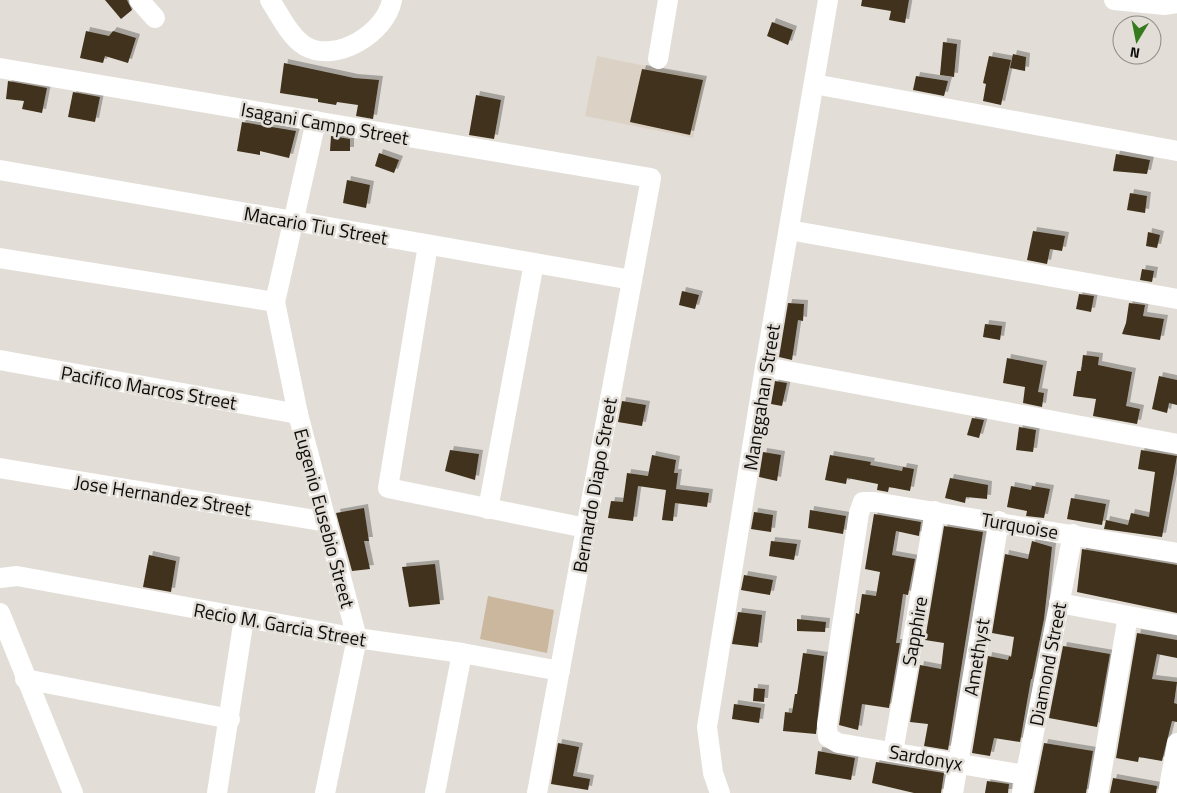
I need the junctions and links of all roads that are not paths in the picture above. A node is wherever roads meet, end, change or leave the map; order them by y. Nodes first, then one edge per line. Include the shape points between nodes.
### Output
1 (139, 0) edge
2 (270, 0) edge
3 (392, 0) edge
4 (668, 0) edge
5 (828, 0) edge
6 (1114, 0) edge
7 (1177, 3) edge
8 (155, 18) dead end
9 (658, 59) dead end
10 (0, 68) edge
11 (814, 84) junction
12 (316, 121) junction
13 (1177, 151) edge
14 (0, 170) edge
15 (651, 178) joint
16 (294, 221) junction
17 (789, 230) junction
18 (428, 244) junction
19 (0, 258) edge
20 (534, 263) junction
21 (632, 280) junction
22 (1177, 299) edge
23 (275, 302) junction
24 (0, 360) edge
25 (765, 367) junction
26 (298, 414) junction
27 (1177, 444) edge
28 (0, 468) edge
29 (488, 510) junction
30 (935, 511) junction
31 (999, 521) junction
32 (327, 522) junction
33 (586, 528) junction
34 (1073, 534) junction
35 (1177, 550) edge
36 (0, 578) edge
37 (1059, 603) junction
38 (0, 613) edge
39 (1128, 616) junction
40 (244, 618) junction
41 (1177, 626) edge
42 (357, 638) junction
43 (462, 653) junction
44 (560, 671) junction
45 (25, 679) junction
46 (230, 719) junction
47 (828, 737) joint
48 (1177, 743) edge
49 (893, 752) junction
50 (958, 763) junction
51 (1023, 784) edge
52 (73, 793) edge
53 (217, 793) edge
54 (325, 793) edge
55 (435, 793) edge
56 (537, 793) edge
57 (720, 793) edge
58 (953, 793) edge
59 (1098, 793) edge
60 (1168, 793) edge

1 - 8 street
2 - 3 street via 302,44 317,52 333,52 377,28 390,12
4 - 9 street
5 - 11 street, Manggahan Street
6 - 7 street
10 - 12 street, Isagani Campo Street
11 - 13 street
11 - 17 street, Manggahan Street
12 - 15 street, Isagani Campo Street
12 - 16 street, Eugenio Eusebio Street
14 - 16 street, Macario Tiu Street
15 - 21 street, Bernardo Diapo Street
16 - 18 street, Macario Tiu Street
16 - 23 street, Eugenio Eusebio Street
17 - 22 street
17 - 25 street, Manggahan Street
18 - 20 street, Macario Tiu Street
18 - 29 street via 388,488
19 - 23 street
20 - 21 street, Macario Tiu Street
20 - 29 street
21 - 33 street, Bernardo Diapo Street
23 - 26 street, Eugenio Eusebio Street
24 - 26 street, Pacifico Marcos Street
25 - 27 street
25 - 57 street, Manggahan Street via 707,727 713,773
26 - 32 street, Eugenio Eusebio Street
28 - 32 street, Jose Hernandez Street
29 - 33 street
30 - 31 street, Turquoise
30 - 47 street, Turquoise via 864,502 858,513 826,725
30 - 49 street, Sapphire
31 - 34 street, Turquoise
31 - 50 street, Amethyst
32 - 42 street, Eugenio Eusebio Street
33 - 44 street, Bernardo Diapo Street
34 - 35 street, Turquoise
34 - 37 street, Diamond Street
36 - 40 street, Recio M. Garcia Street via 17,576
37 - 39 street
37 - 51 street, Diamond Street
38 - 45 street
39 - 41 street
39 - 59 street
40 - 42 street, Recio M. Garcia Street
40 - 46 street
42 - 43 street, Recio M. Garcia Street
42 - 54 street, Eugenio Eusebio Street
43 - 44 street, Recio M. Garcia Street
43 - 55 street
44 - 56 street, Bernardo Diapo Street
45 - 46 street
45 - 52 street
46 - 53 street
47 - 49 street, Sardonyx via 838,743
48 - 60 street
49 - 50 street, Sardonyx
50 - 51 street, Sardonyx
50 - 58 street, Amethyst

